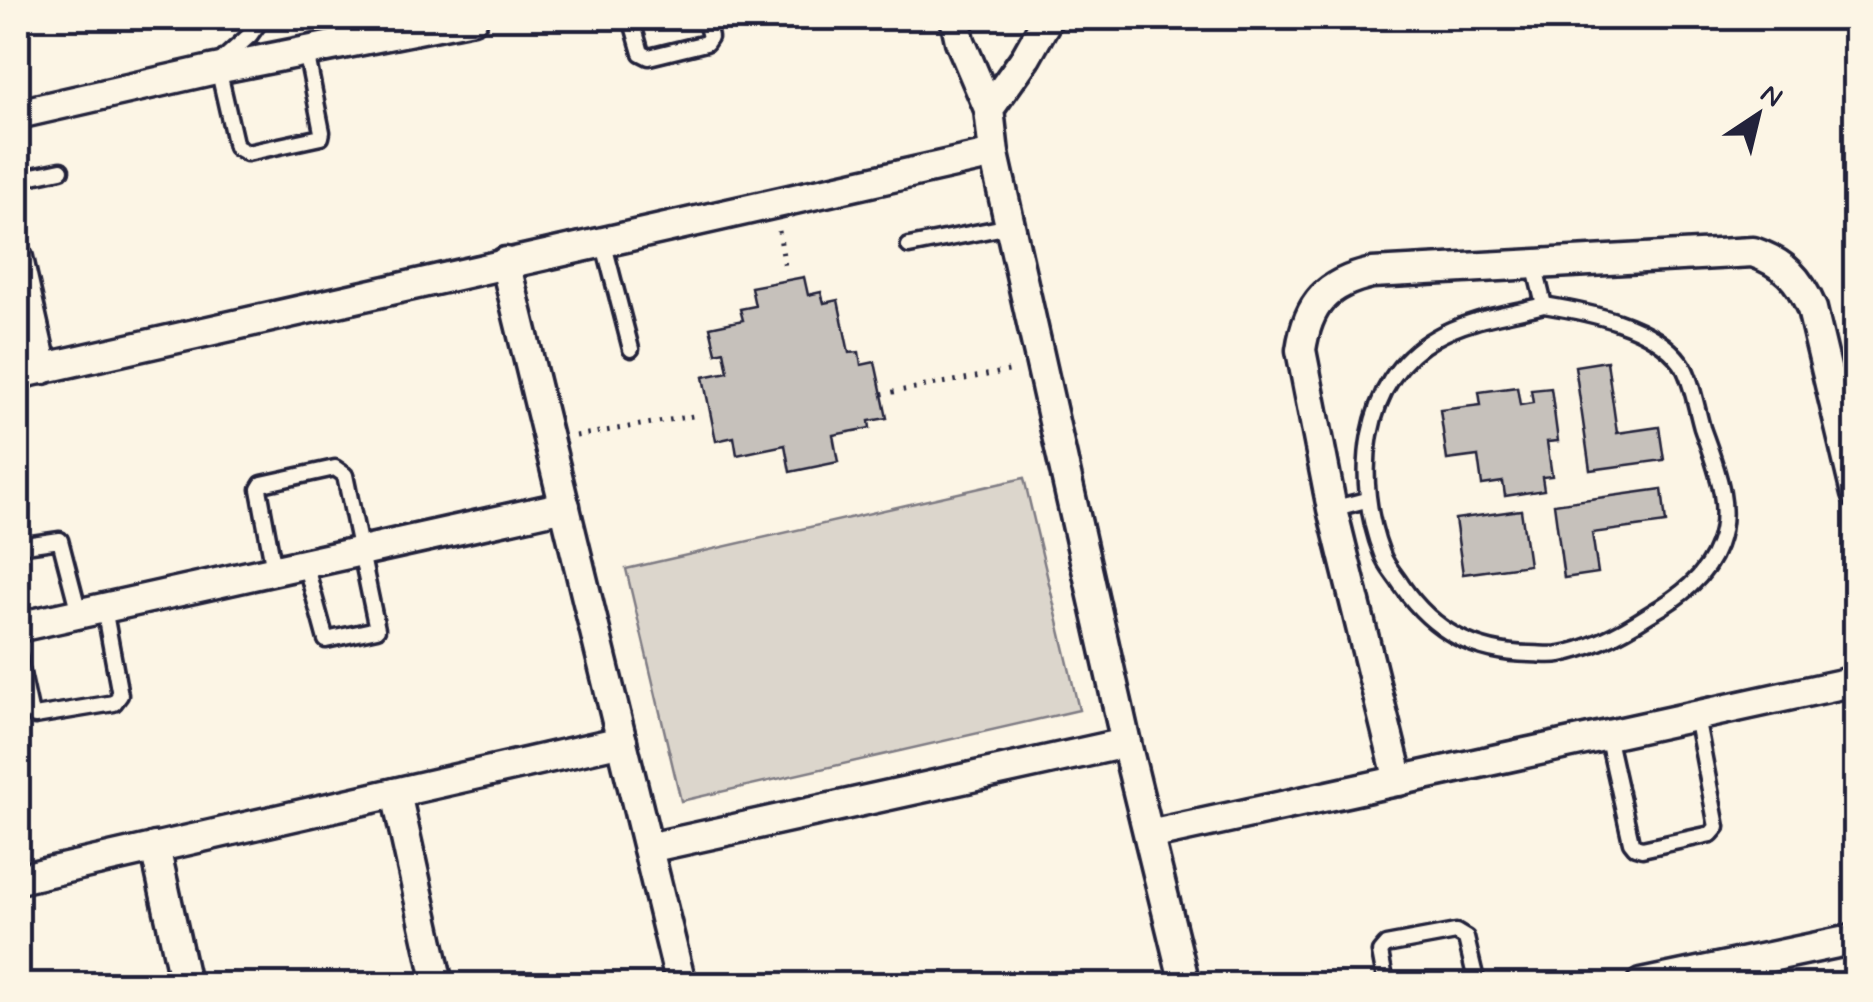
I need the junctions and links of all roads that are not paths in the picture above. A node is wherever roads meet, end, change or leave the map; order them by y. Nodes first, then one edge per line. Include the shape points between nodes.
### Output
1 (262, 18) edge
2 (473, 18) edge
3 (631, 18) edge
4 (705, 18) edge
5 (956, 18) edge
6 (1048, 18) edge
7 (306, 51) junction
8 (214, 69) junction
9 (989, 109) junction
10 (18, 114) edge
11 (994, 154) junction
12 (61, 170) dead end
13 (18, 179) edge
14 (1010, 226) junction
15 (603, 240) junction
16 (909, 246) dead end
17 (18, 258) edge
18 (505, 262) junction
19 (1534, 264) junction
20 (1544, 305) junction
21 (631, 349) dead end
22 (30, 371) edge
23 (1856, 494) edge
24 (1366, 500) junction
25 (565, 506) junction
26 (1332, 509) junction
27 (18, 546) edge
28 (361, 551) junction
29 (305, 564) junction
30 (274, 570) junction
31 (91, 611) junction
32 (18, 627) edge
33 (18, 655) edge
34 (1856, 681) edge
35 (1696, 716) junction
36 (1607, 736) junction
37 (622, 741) junction
38 (1126, 743) junction
39 (1399, 780) junction
40 (396, 793) junction
41 (1149, 835) junction
42 (155, 848) junction
43 (648, 848) junction
44 (18, 878) edge
45 (1856, 938) edge
46 (1731, 975) edge
47 (1670, 982) edge
48 (185, 984) edge
49 (438, 984) edge
50 (681, 984) edge
51 (1185, 984) edge
52 (1386, 984) edge
53 (1477, 984) edge
54 (1641, 984) edge

1 - 8 lane
2 - 7 street
3 - 4 lane via 641,52 650,57 706,43
5 - 9 street
6 - 9 street
7 - 8 street
7 - 8 lane via 320,136 247,154 236,147
8 - 10 street
9 - 11 street
11 - 14 street
11 - 15 street
12 - 13 lane
14 - 16 lane
14 - 38 street
15 - 18 street
15 - 21 lane
17 - 22 street
18 - 22 street
18 - 25 street
19 - 20 lane
19 - 23 street via 1753,252 1773,259 1791,272 1812,309
19 - 26 street via 1372,273 1330,289 1314,306 1301,350
20 - 24 lane via 1468,323 1404,362 1382,393 1367,442
20 - 24 lane via 1617,320 1681,363 1724,511 1718,545 1702,574 1678,598 1625,630 1560,654 1499,654 1455,637 1417,608 1383,558
24 - 26 lane
25 - 28 street
25 - 37 street
26 - 39 street
27 - 31 lane via 60,540
28 - 29 street
28 - 29 lane via 375,632 326,640
28 - 30 lane via 341,470 265,481 259,488
29 - 30 street
30 - 31 street
31 - 32 street
31 - 33 lane via 120,695 114,703 34,716
34 - 35 street
35 - 36 street
35 - 36 lane via 1717,827 1711,834 1635,847
36 - 39 street
37 - 40 street
37 - 43 street
38 - 41 street
38 - 43 street
39 - 41 street
40 - 42 street
40 - 49 street
41 - 51 street
42 - 44 street
42 - 48 street
43 - 50 street
45 - 46 street
46 - 47 street
47 - 54 street
52 - 53 lane via 1380,952 1386,945 1456,932 1466,938

